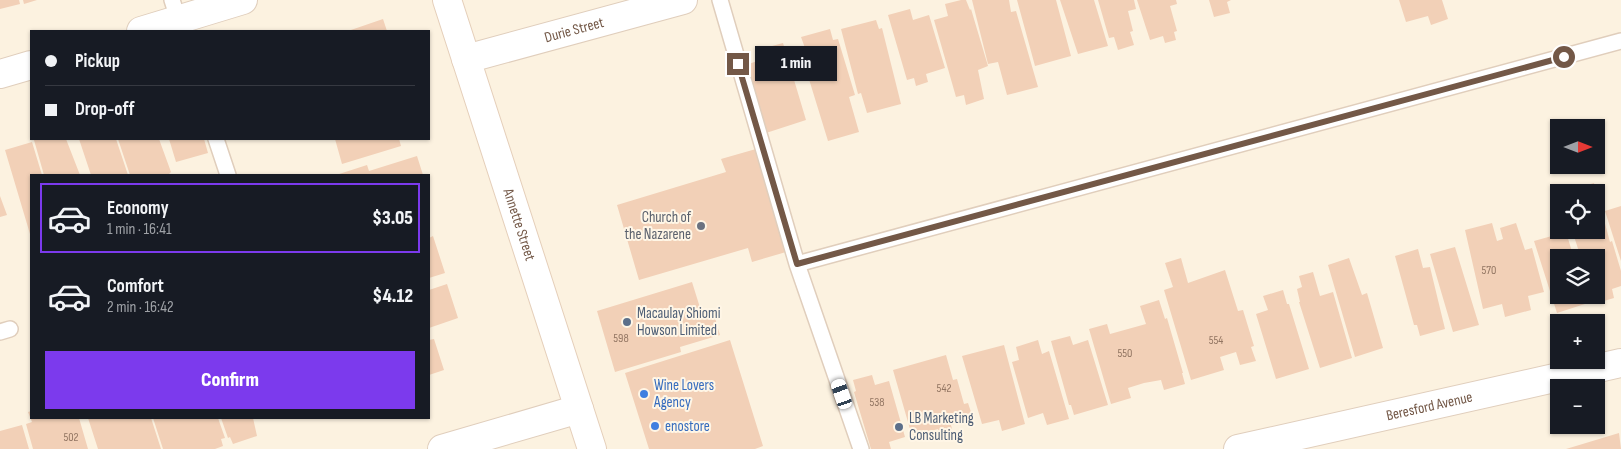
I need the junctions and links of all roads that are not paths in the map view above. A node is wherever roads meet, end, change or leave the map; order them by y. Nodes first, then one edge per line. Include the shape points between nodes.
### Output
1 (243, 0) edge
2 (447, 0) edge
3 (683, 0) edge
4 (720, 0) edge
5 (177, 17) edge
6 (144, 30) edge
7 (1621, 41) edge
8 (466, 59) junction
9 (30, 65) edge
10 (0, 74) edge
11 (216, 140) edge
12 (228, 174) edge
13 (797, 264) junction
14 (1621, 363) edge
15 (579, 409) junction
16 (442, 449) edge
17 (592, 449) edge
18 (861, 449) edge
19 (1238, 449) edge

1 - 5 street
2 - 8 street, Annette Street
3 - 8 street, Durie Street
4 - 13 lane
5 - 6 street
7 - 13 lane
8 - 15 street, Annette Street
9 - 10 street
11 - 12 lane
13 - 18 lane
14 - 19 street, Beresford Avenue
15 - 16 street
15 - 17 street, Annette Street

